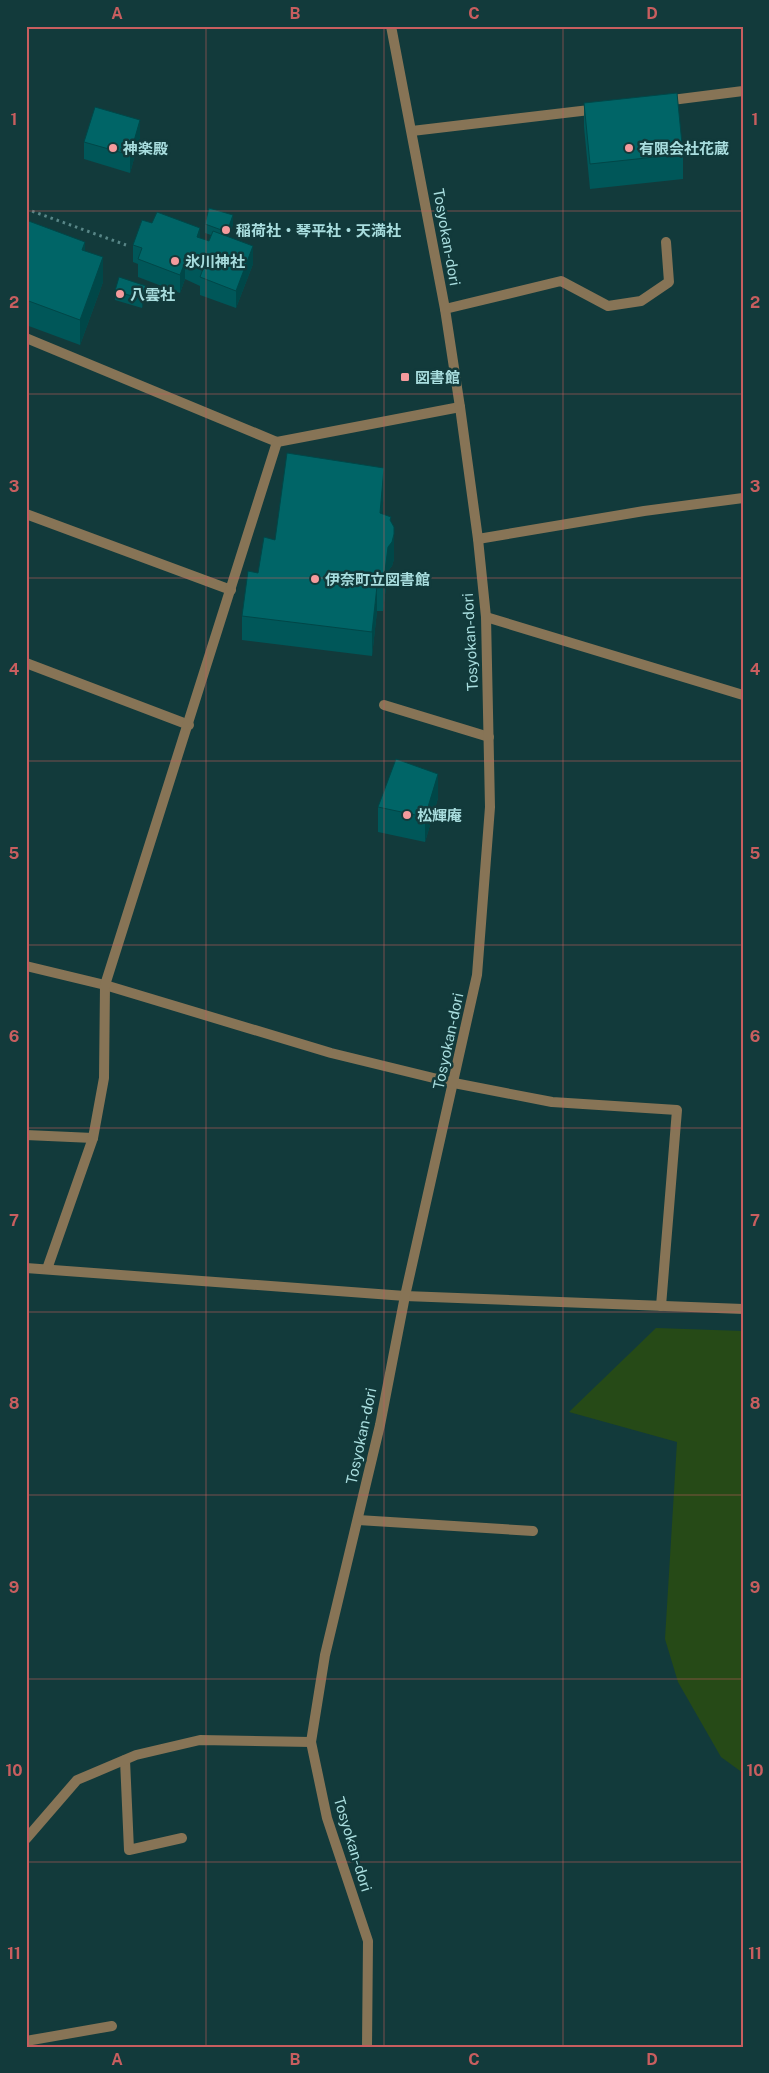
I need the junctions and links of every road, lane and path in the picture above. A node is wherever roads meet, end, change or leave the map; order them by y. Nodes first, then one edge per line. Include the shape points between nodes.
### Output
1 (391, 26) edge
2 (743, 91) edge
3 (655, 102) edge
4 (607, 108) edge
5 (412, 131) junction
6 (26, 209) edge
7 (666, 242) dead end
8 (126, 245) dead end
9 (445, 310) junction
10 (26, 338) edge
11 (460, 407) junction
12 (277, 442) junction
13 (743, 498) edge
14 (26, 514) edge
15 (478, 540) junction
16 (231, 590) junction
17 (486, 617) junction
18 (26, 663) edge
19 (743, 695) edge
20 (384, 705) dead end
21 (189, 725) junction
22 (489, 737) junction
23 (26, 966) edge
24 (106, 985) junction
25 (454, 1083) junction
26 (26, 1135) edge
27 (93, 1138) junction
28 (26, 1268) edge
29 (47, 1268) junction
30 (405, 1296) junction
31 (661, 1306) junction
32 (743, 1310) edge
33 (358, 1520) junction
34 (533, 1531) dead end
35 (311, 1742) junction
36 (125, 1760) junction
37 (182, 1838) dead end
38 (26, 1839) edge
39 (112, 2026) dead end
40 (26, 2041) edge
41 (367, 2047) edge

1 - 5 street, Tosyokan-dori
2 - 3 street
4 - 5 street
5 - 9 street, Tosyokan-dori
6 - 8 path
7 - 9 street via 669,282 641,301 608,306 562,281
9 - 11 street, Tosyokan-dori
10 - 12 street
11 - 12 street
11 - 15 street, Tosyokan-dori
12 - 16 street
13 - 15 street via 644,511
14 - 16 street
15 - 17 street, Tosyokan-dori
16 - 21 street
17 - 19 street
17 - 22 street, Tosyokan-dori
18 - 21 street
20 - 22 street
21 - 24 street
22 - 25 street, Tosyokan-dori via 490,808 477,975
23 - 24 street
24 - 25 street via 331,1053
24 - 27 street via 104,1078
25 - 30 street, Tosyokan-dori
25 - 31 street via 552,1102 677,1110
26 - 27 street
27 - 29 street
28 - 29 street
29 - 30 street
30 - 31 street
30 - 33 street, Tosyokan-dori
31 - 32 street
33 - 34 street
33 - 35 street, Tosyokan-dori via 325,1655
35 - 36 street via 200,1740
35 - 41 street, Tosyokan-dori via 327,1818 368,1942
36 - 37 street via 129,1850
36 - 38 street via 77,1780
39 - 40 street

